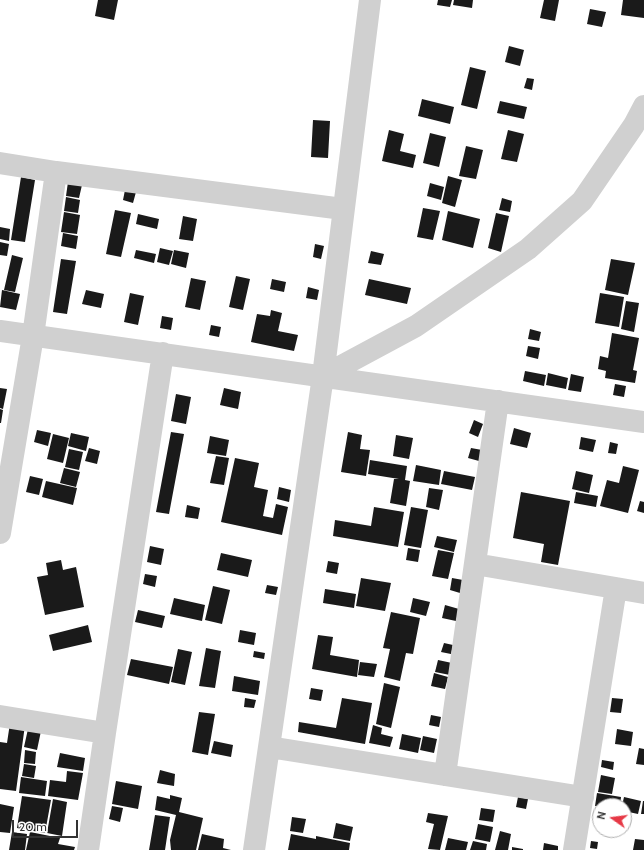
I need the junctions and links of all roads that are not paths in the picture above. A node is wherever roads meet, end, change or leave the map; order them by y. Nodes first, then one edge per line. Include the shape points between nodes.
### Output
1 (370, 0) edge
2 (644, 106) edge
3 (0, 163) edge
4 (56, 172) junction
5 (343, 210) junction
6 (0, 331) edge
7 (33, 336) junction
8 (163, 353) junction
9 (323, 376) junction
10 (498, 401) junction
11 (644, 422) edge
12 (0, 533) edge
13 (475, 564) junction
14 (616, 588) junction
15 (644, 593) edge
16 (0, 716) edge
17 (105, 733) junction
18 (269, 747) junction
19 (445, 775) junction
20 (583, 797) junction
21 (88, 850) edge
22 (254, 850) edge
23 (574, 850) edge

1 - 5 street
2 - 9 street via 634,125 582,201 528,249 416,326
3 - 4 street
4 - 5 street
4 - 7 street
5 - 9 street
6 - 7 street
7 - 8 street
7 - 12 street
8 - 9 street
8 - 17 street
9 - 10 street
9 - 18 street
10 - 11 street
10 - 13 street
13 - 14 street
13 - 19 street
14 - 15 street
14 - 20 street
16 - 17 street
17 - 21 street
18 - 19 street
18 - 22 street
19 - 20 street
20 - 23 street

